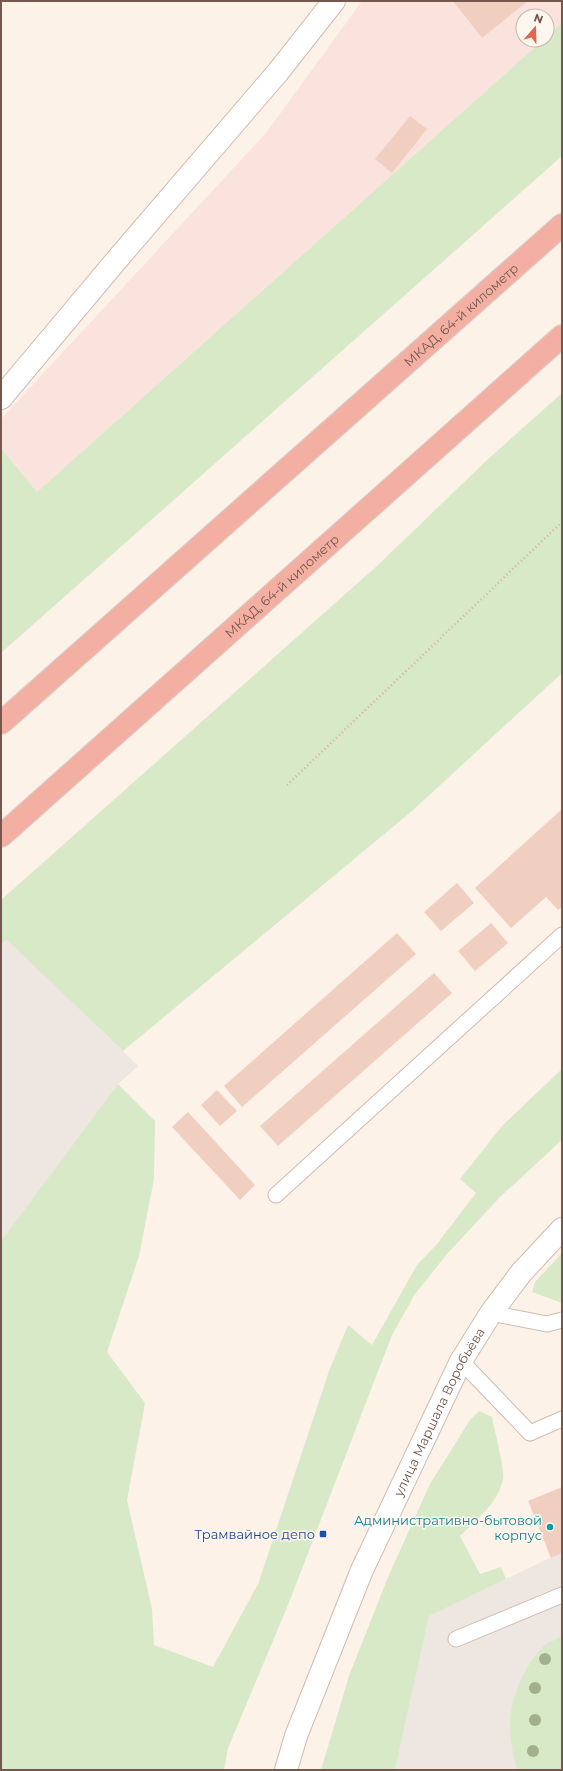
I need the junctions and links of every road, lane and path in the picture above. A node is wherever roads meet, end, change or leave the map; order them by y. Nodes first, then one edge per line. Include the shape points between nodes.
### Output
1 (334, 1) edge
2 (562, 225) edge
3 (562, 336) edge
4 (1, 398) edge
5 (562, 522) edge
6 (1, 723) edge
7 (287, 785) dead end
8 (1, 836) edge
9 (562, 935) edge
10 (276, 1195) dead end
11 (562, 1229) edge
12 (491, 1313) junction
13 (562, 1320) edge
14 (461, 1361) junction
15 (562, 1419) edge
16 (562, 1595) edge
17 (456, 1639) dead end
18 (286, 1770) edge

1 - 4 street via 278,72
2 - 6 highway, МКАД, 64-й километр
3 - 8 highway, МКАД, 64-й километр
5 - 7 path
9 - 10 lane
11 - 12 street, улица Маршала Воробьёва via 521,1273
12 - 13 lane via 547,1324
12 - 14 street, улица Маршала Воробьёва
14 - 15 lane via 530,1433
14 - 18 street, улица Маршала Воробьёва via 362,1570 296,1736
16 - 17 lane

